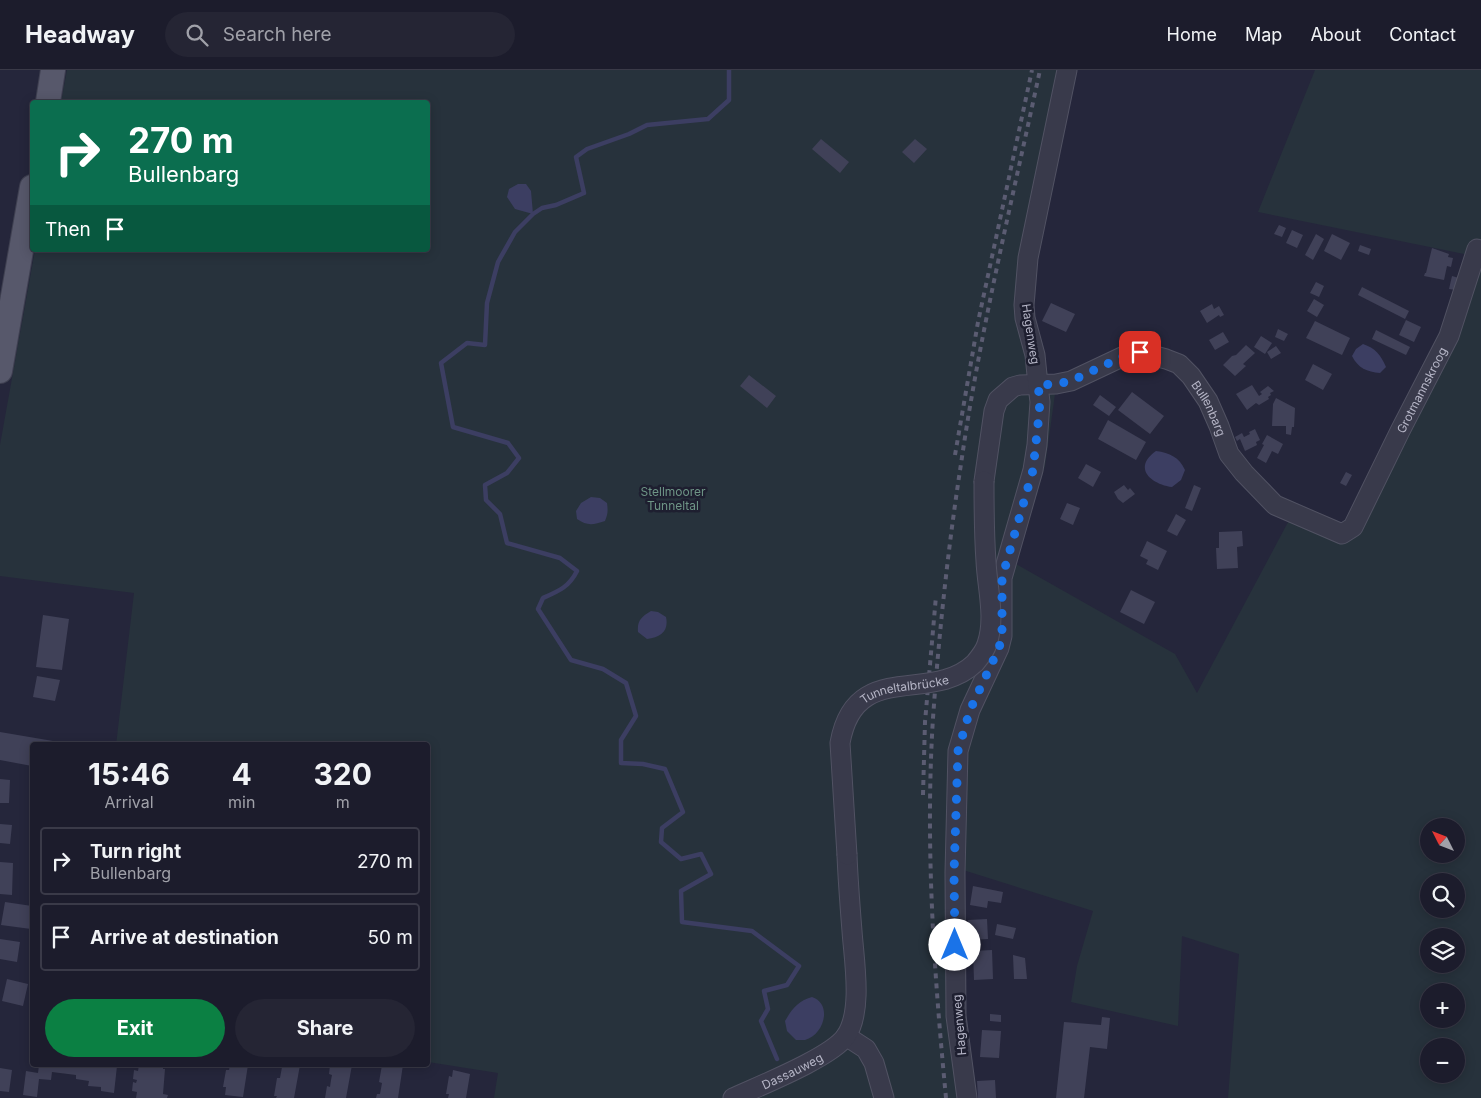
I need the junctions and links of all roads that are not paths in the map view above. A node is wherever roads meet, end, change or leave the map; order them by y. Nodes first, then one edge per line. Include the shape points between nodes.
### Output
1 (53, 70) edge
2 (1067, 70) edge
3 (48, 100) edge
4 (30, 199) edge
5 (1477, 249) dead end
6 (0, 371) edge
7 (1038, 385) junction
8 (1353, 528) joint
9 (846, 1036) junction
10 (734, 1098) edge
11 (884, 1098) edge
12 (967, 1098) edge

1 - 3 main road
2 - 7 street, Hagenweg via 1025,281 1025,318 1035,355
4 - 6 main road
5 - 8 street, Grotmannskroog via 1449,336
7 - 8 street, Bullenbarg via 1071,381 1124,356 1140,352 1179,364 1208,401 1229,454 1275,505 1342,534
7 - 9 street, Tunneltalbrücke, bridge via 1013,387 998,400 991,424 984,481 990,610 989,636 984,652 963,673 954,677 877,690 852,711 842,732 840,743 856,985 854,1009
7 - 12 street, Hagenweg via 1040,402 1033,470 1002,578 1002,636 970,710 958,751 954,874 956,1016
9 - 10 street, Dassauweg via 824,1053
9 - 11 street via 866,1049 874,1063

